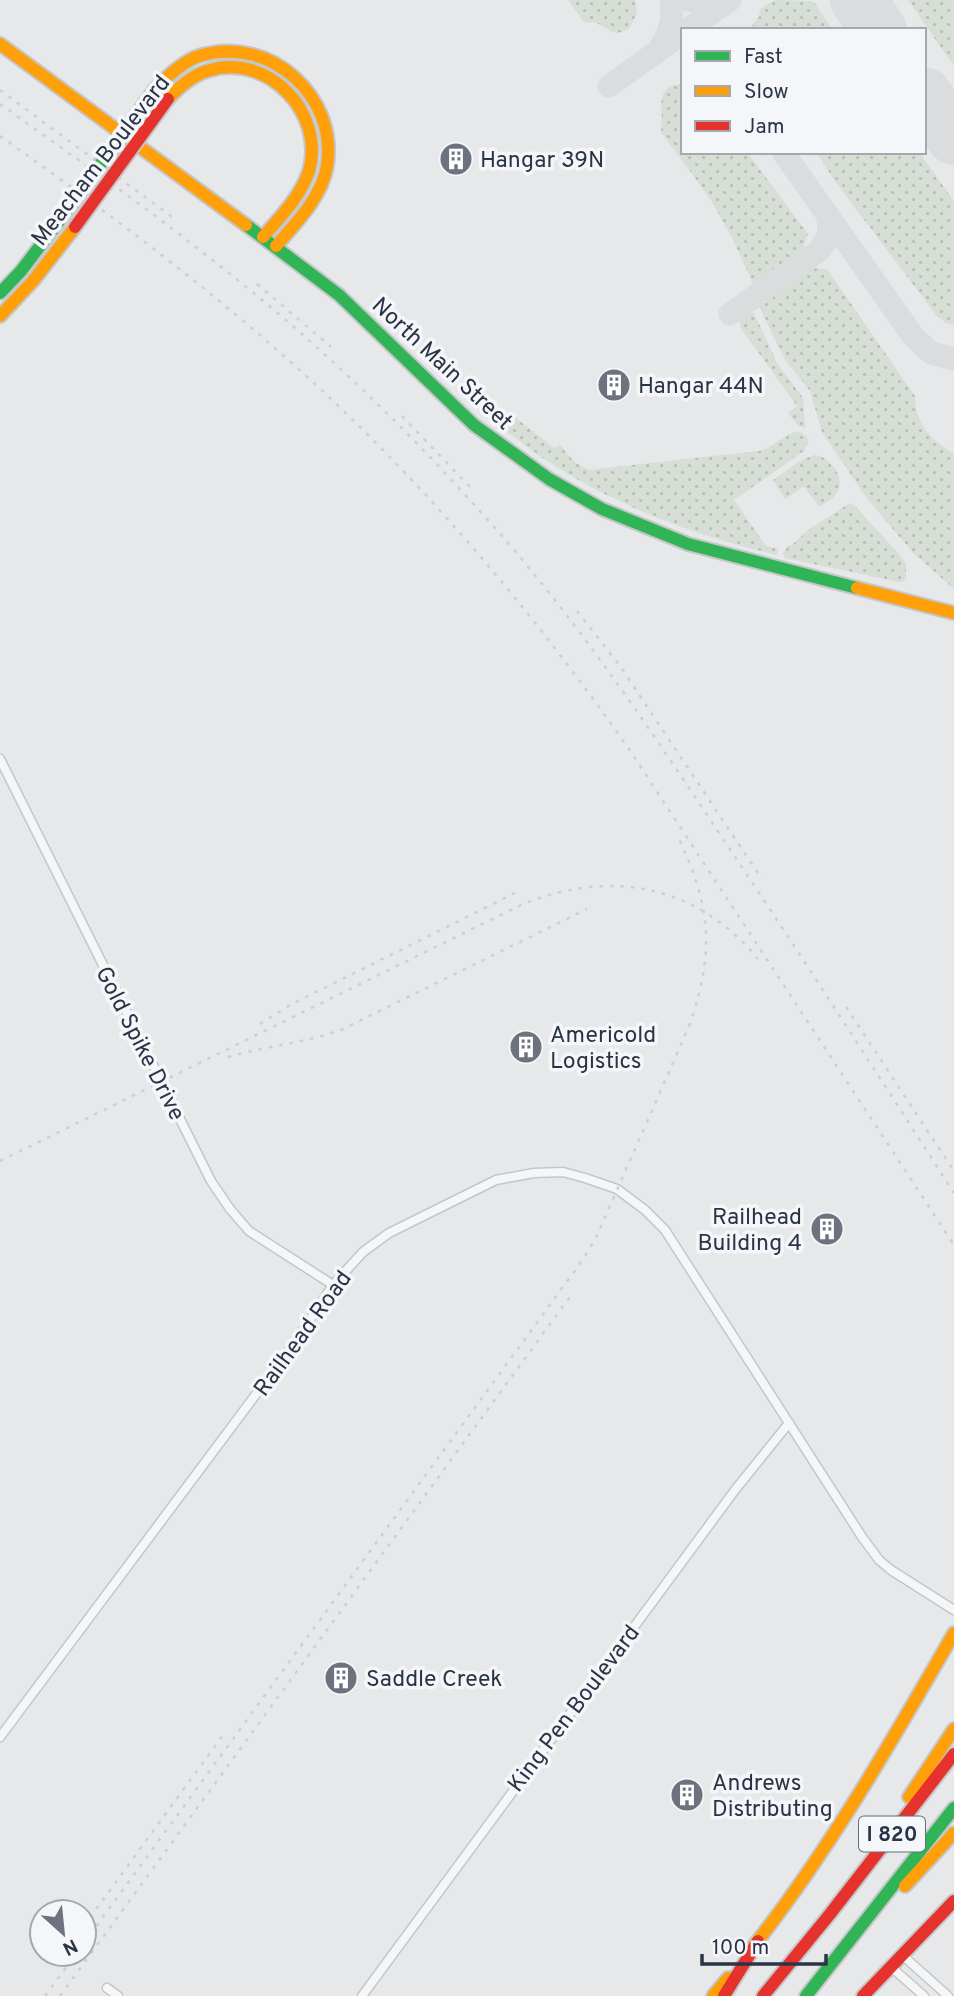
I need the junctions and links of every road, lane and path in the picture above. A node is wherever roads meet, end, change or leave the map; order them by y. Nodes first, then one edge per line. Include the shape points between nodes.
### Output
1 (0, 44) edge
2 (263, 237) junction
3 (276, 246) junction
4 (0, 293) edge
5 (0, 316) edge
6 (954, 613) edge
7 (0, 759) edge
8 (333, 1285) junction
9 (789, 1423) junction
10 (954, 1610) edge
11 (954, 1633) edge
12 (954, 1729) edge
13 (0, 1737) edge
14 (954, 1754) edge
15 (954, 1808) edge
16 (954, 1833) edge
17 (954, 1901) edge
18 (831, 1914) junction
19 (867, 1921) junction
20 (758, 1941) junction
21 (901, 1954) junction
22 (890, 1966) junction
23 (107, 1988) dead end
24 (118, 1996) edge
25 (362, 1996) edge
26 (713, 1996) edge
27 (724, 1996) edge
28 (763, 1996) edge
29 (806, 1996) edge
30 (863, 1996) edge
31 (924, 1996) edge
32 (948, 1996) edge

1 - 2 main road, North Main Street
2 - 3 main road, North Main Street
2 - 5 main road, Meacham Boulevard, bridge via 304,184 312,136 303,109 282,84 261,72 208,70 183,83 168,99 75,227
3 - 4 main road, Meacham Boulevard, bridge via 318,191 327,164 328,134 318,101 293,72 267,57 232,51 203,55 174,70 155,89
3 - 6 main road, North Main Street via 343,298 472,424 568,493 646,530 688,544
7 - 8 street, Gold Spike Drive via 211,1181 248,1231
8 - 9 street, Railhead Road via 363,1252 390,1233 496,1180 563,1172 585,1178 617,1189 665,1230
8 - 13 street, Railhead Road
9 - 10 street, Railhead Road via 879,1560
9 - 25 street, King Pen Boulevard
11 - 20 main road via 880,1762
12 - 18 main road
14 - 18 main road, I 820
15 - 19 main road, I 820
16 - 19 main road
17 - 21 main road
18 - 28 main road, I 820
19 - 29 main road, I 820
20 - 26 main road
20 - 27 main road
21 - 22 main road
21 - 32 street
22 - 30 main road
22 - 31 street
23 - 24 street

